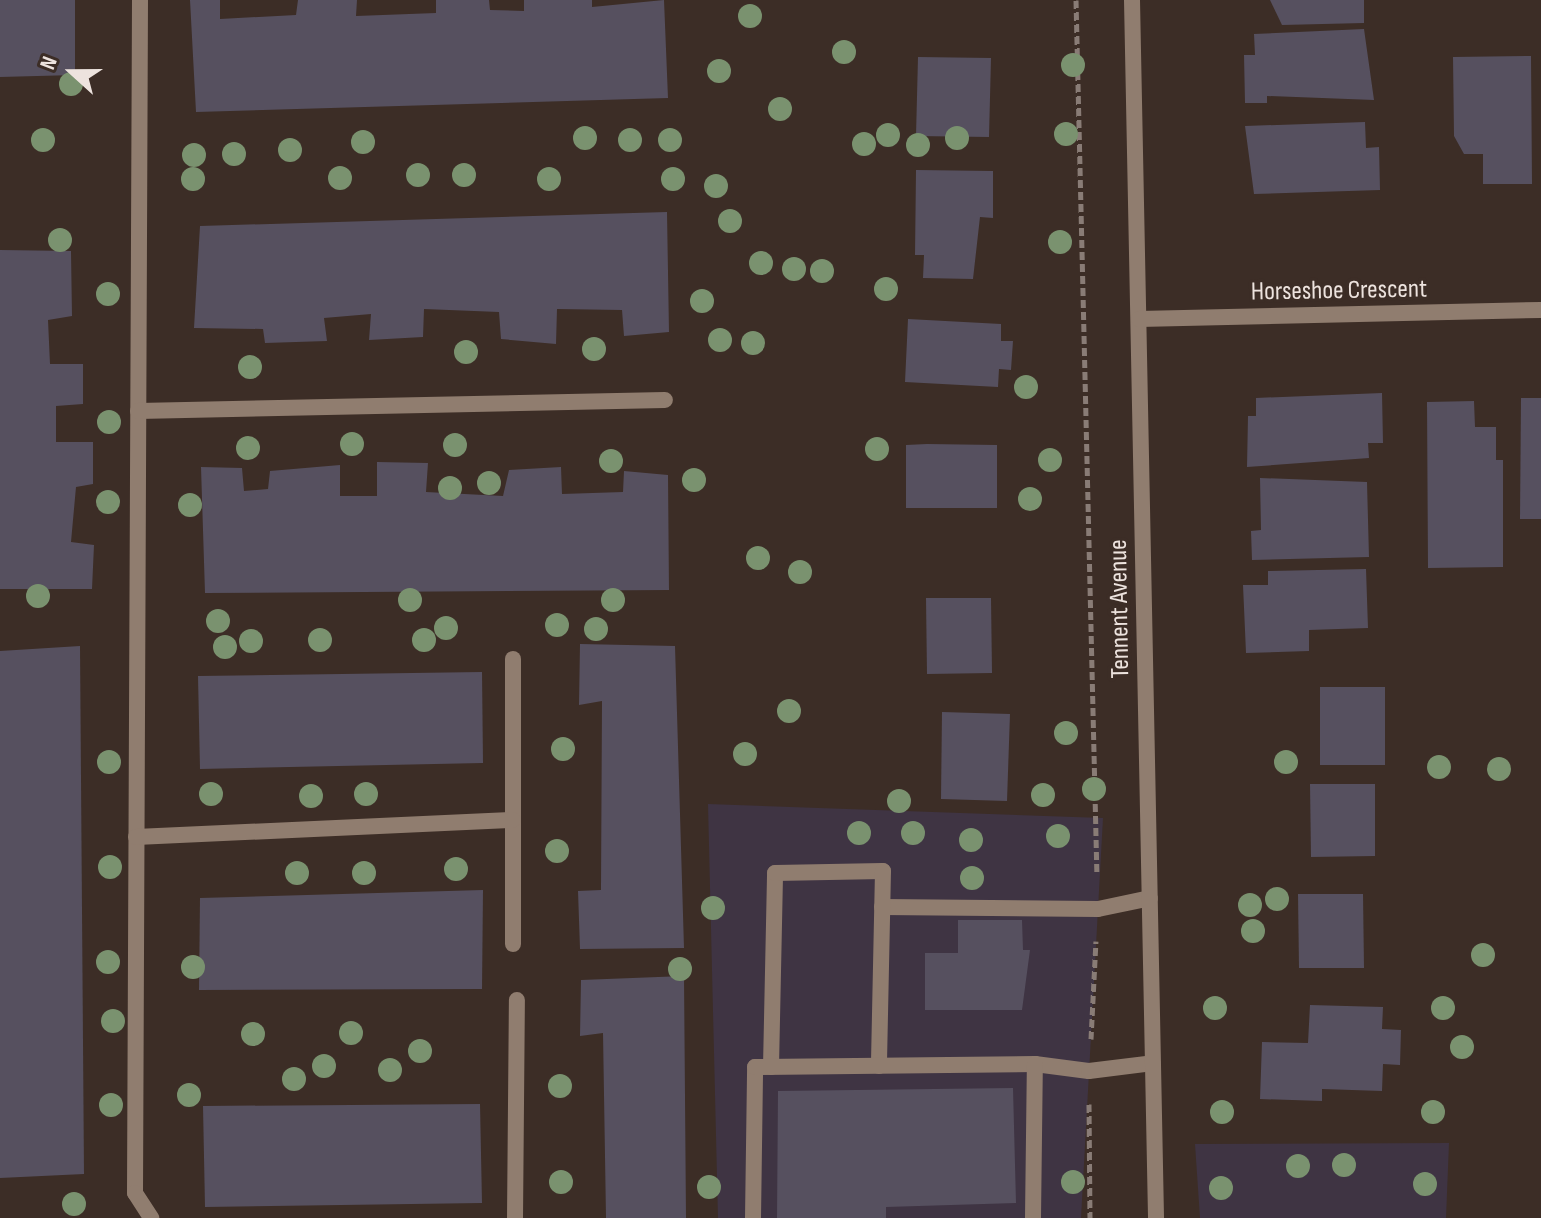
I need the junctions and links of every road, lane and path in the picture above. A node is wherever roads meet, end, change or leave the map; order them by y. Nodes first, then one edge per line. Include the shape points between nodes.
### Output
1 (140, 0) edge
2 (1076, 0) edge
3 (1132, 0) edge
4 (1541, 310) edge
5 (1139, 319) junction
6 (665, 400) dead end
7 (138, 411) junction
8 (513, 659) dead end
9 (513, 820) junction
10 (136, 837) junction
11 (1150, 898) junction
12 (882, 907) junction
13 (1098, 909) junction
14 (513, 944) dead end
15 (517, 1000) dead end
16 (1153, 1063) junction
17 (1035, 1064) junction
18 (879, 1066) junction
19 (771, 1067) junction
20 (1089, 1071) junction
21 (151, 1218) edge
22 (515, 1218) edge
23 (753, 1218) edge
24 (1033, 1218) edge
25 (1090, 1218) edge
26 (1156, 1218) edge

1 - 7 street
2 - 13 path
3 - 5 street, Tennent Avenue
4 - 5 street, Horseshoe Crescent
5 - 11 street, Tennent Avenue
6 - 7 street
7 - 10 street
8 - 9 street
9 - 10 street
9 - 14 street
10 - 21 street via 135,1193
11 - 13 street
11 - 16 street, Tennent Avenue
12 - 13 street
12 - 18 street
12 - 19 street via 883,871 775,873
13 - 20 path
15 - 22 street
16 - 20 street
16 - 26 street, Tennent Avenue
17 - 18 street
17 - 20 street
17 - 24 street
18 - 19 street
19 - 23 street via 755,1067
20 - 25 path

